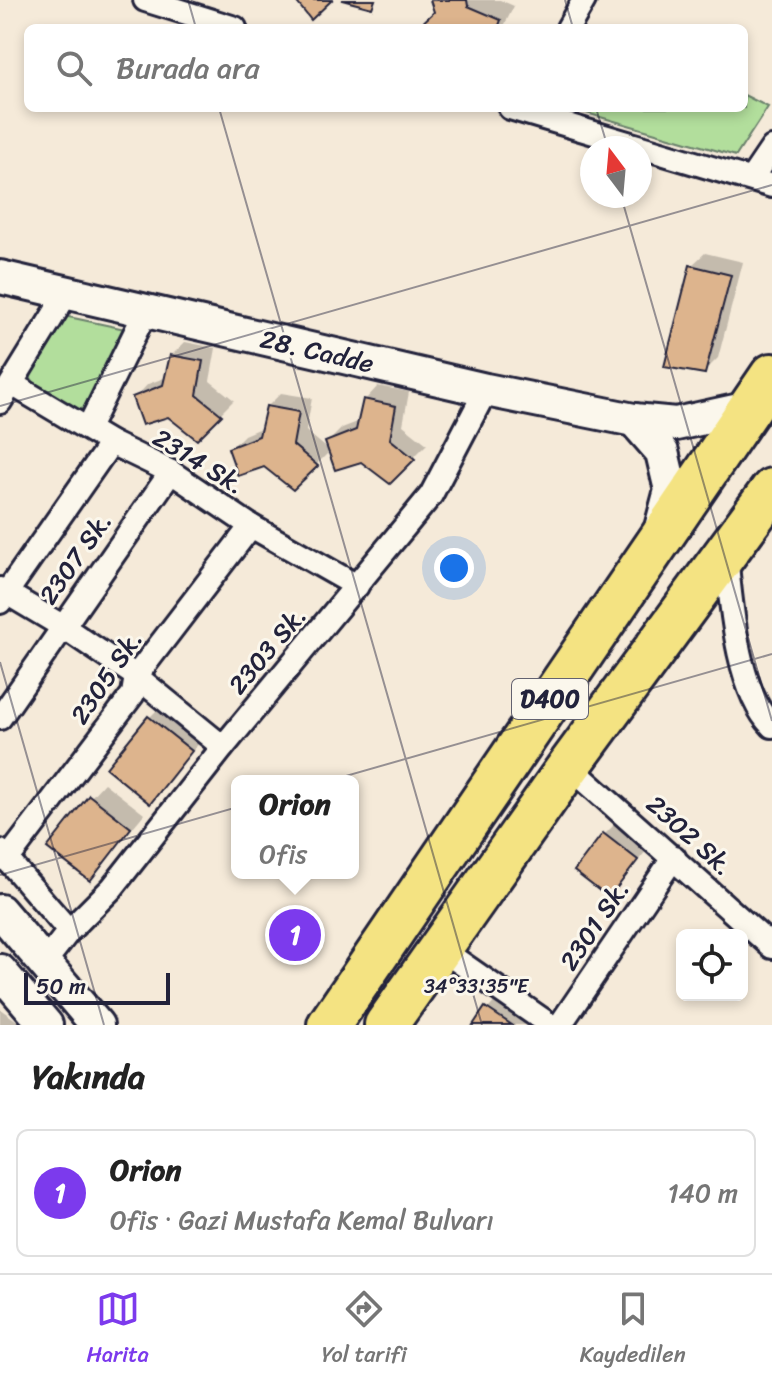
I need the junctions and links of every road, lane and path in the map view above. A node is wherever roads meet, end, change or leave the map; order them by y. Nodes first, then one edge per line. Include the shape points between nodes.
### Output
1 (145, 0) edge
2 (584, 0) edge
3 (222, 24) edge
4 (570, 24) edge
5 (529, 112) edge
6 (772, 148) edge
7 (761, 182) edge
8 (0, 277) edge
9 (67, 293) junction
10 (145, 313) junction
11 (486, 390) junction
12 (6, 393) edge
13 (764, 397) edge
14 (634, 420) junction
15 (676, 424) junction
16 (88, 428) junction
17 (111, 443) junction
18 (718, 454) junction
19 (171, 472) junction
20 (772, 490) edge
21 (251, 526) junction
22 (658, 541) junction
23 (726, 554) junction
24 (357, 586) junction
25 (2, 595) edge
26 (62, 626) junction
27 (136, 676) junction
28 (0, 718) edge
29 (772, 726) edge
30 (223, 747) junction
31 (569, 766) junction
32 (4, 855) edge
33 (674, 857) junction
34 (0, 911) edge
35 (69, 931) junction
36 (438, 947) junction
37 (772, 947) edge
38 (44, 963) junction
39 (0, 971) edge
40 (46, 1025) edge
41 (97, 1025) edge
42 (329, 1025) edge
43 (386, 1025) edge
44 (550, 1025) edge
45 (560, 1025) edge

1 - 3 street
2 - 4 street
5 - 7 street
6 - 7 street
8 - 9 street, 28. Cadde
9 - 10 street, 28. Cadde
9 - 12 street
10 - 11 street, 28. Cadde
10 - 16 street
11 - 14 street, 28. Cadde
11 - 24 street, 2303 Sk. via 431,495
12 - 16 street, 2314 Sk.
13 - 15 street, 28. Cadde
13 - 18 highway, D400
14 - 15 street, 28. Cadde
14 - 22 street via 662,452 671,490
15 - 18 street
16 - 17 street, 2314 Sk.
17 - 19 street, 2314 Sk.
17 - 25 street
18 - 20 highway via 720,469 736,485
18 - 22 highway, D400
19 - 21 street, 2314 Sk.
19 - 26 street, 2307 Sk.
20 - 23 highway, D400
21 - 24 street, 2314 Sk.
21 - 27 street, 2305 Sk.
22 - 42 highway, D400
23 - 29 street via 744,672 754,700
23 - 31 highway, D400
24 - 30 street, 2303 Sk.
25 - 26 street
26 - 27 street
26 - 28 street, 2307 Sk.
27 - 30 street
27 - 32 street, 2305 Sk. via 133,694
30 - 35 street, 2303 Sk. via 112,888
31 - 33 street, 2302 Sk.
31 - 36 highway, D400
32 - 35 street
33 - 37 street, 2302 Sk.
33 - 45 street, 2301 Sk.
34 - 38 street
35 - 38 street, 2303 Sk.
36 - 43 highway, D400
36 - 44 street
38 - 41 street
39 - 40 street

